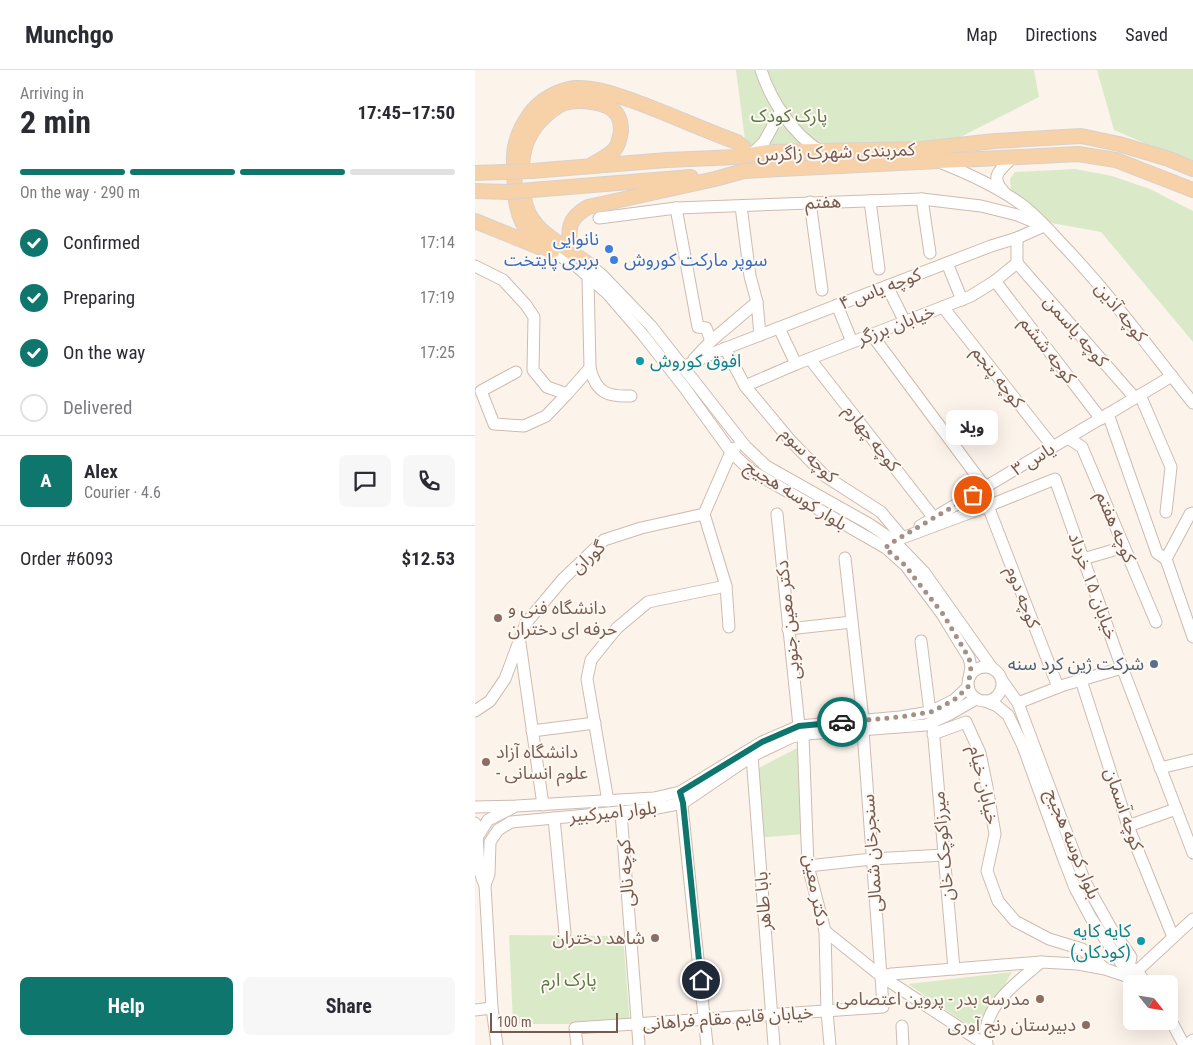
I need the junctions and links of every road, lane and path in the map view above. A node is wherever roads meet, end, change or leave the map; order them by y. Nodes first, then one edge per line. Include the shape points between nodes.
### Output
1 (761, 70) edge
2 (781, 111) junction
3 (820, 150) junction
4 (748, 155) junction
5 (1013, 157) junction
6 (939, 162) junction
7 (588, 166) junction
8 (1193, 169) edge
9 (744, 171) junction
10 (475, 173) edge
11 (1193, 190) edge
12 (475, 191) edge
13 (1005, 194) junction
14 (922, 199) junction
15 (870, 201) junction
16 (810, 202) junction
17 (741, 206) junction
18 (676, 208) junction
19 (599, 218) dead end
20 (475, 221) edge
21 (1044, 226) junction
22 (1017, 238) junction
23 (552, 252) junction
24 (931, 252) dead end
25 (947, 263) junction
26 (1017, 263) junction
27 (580, 264) junction
28 (475, 266) edge
29 (879, 269) dead end
30 (995, 282) junction
31 (887, 286) junction
32 (822, 290) dead end
33 (962, 300) junction
34 (757, 302) junction
35 (837, 305) junction
36 (943, 307) junction
37 (905, 322) junction
38 (779, 328) junction
39 (760, 335) junction
40 (872, 335) junction
41 (852, 342) junction
42 (717, 347) junction
43 (810, 358) junction
44 (687, 364) junction
45 (796, 364) junction
46 (590, 368) junction
47 (516, 372) dead end
48 (1172, 376) junction
49 (745, 386) junction
50 (567, 394) junction
51 (631, 396) dead end
52 (1137, 397) junction
53 (1193, 403) edge
54 (1104, 417) junction
55 (1068, 438) junction
56 (742, 442) junction
57 (1053, 447) junction
58 (731, 452) junction
59 (985, 487) junction
60 (988, 506) junction
61 (1166, 512) dead end
62 (704, 514) junction
63 (777, 514) dead end
64 (1192, 517) edge
65 (934, 518) junction
66 (894, 542) junction
67 (1124, 547) junction
68 (845, 558) dead end
69 (1083, 559) junction
70 (1166, 559) junction
71 (726, 586) junction
72 (852, 622) junction
73 (1156, 622) dead end
74 (729, 627) dead end
75 (788, 629) junction
76 (1193, 638) edge
77 (519, 641) junction
78 (921, 642) dead end
79 (992, 668) junction
80 (1122, 668) junction
81 (1081, 680) junction
82 (968, 682) junction
83 (1003, 682) junction
84 (1058, 687) junction
85 (981, 700) junction
86 (1018, 702) junction
87 (475, 711) edge
88 (595, 723) junction
89 (932, 723) junction
90 (863, 726) junction
91 (801, 730) junction
92 (532, 731) junction
93 (752, 756) junction
94 (1193, 760) edge
95 (1160, 768) junction
96 (681, 797) junction
97 (608, 801) junction
98 (543, 805) junction
99 (516, 806) junction
100 (475, 807) edge
101 (1176, 809) junction
102 (621, 812) junction
103 (554, 818) junction
104 (475, 823) edge
105 (1129, 826) junction
106 (478, 836) junction
107 (1193, 853) edge
108 (944, 855) junction
109 (872, 859) junction
110 (808, 866) junction
111 (485, 885) junction
112 (1193, 919) edge
113 (825, 931) junction
114 (565, 933) dead end
115 (1173, 937) junction
116 (1041, 962) junction
117 (954, 969) junction
118 (1105, 969) junction
119 (1133, 969) junction
120 (1123, 975) edge
121 (1138, 975) edge
122 (881, 976) junction
123 (492, 1008) junction
124 (475, 1010) edge
125 (827, 1012) junction
126 (771, 1015) junction
127 (705, 1019) junction
128 (637, 1024) junction
129 (902, 1026) dead end
130 (1176, 1030) edge
131 (1193, 1040) edge
132 (497, 1045) edge
133 (577, 1045) edge
134 (639, 1045) edge
135 (707, 1045) edge
136 (774, 1045) edge
137 (830, 1045) edge
138 (903, 1045) edge
139 (986, 1045) edge
140 (1185, 1045) edge

1 - 2 street
2 - 3 street via 806,142
2 - 4 street via 764,142
3 - 4 main road, کمربندی شهرک زاگرس
3 - 8 main road, کمربندی شهرک زاگرس via 921,149 1081,136 1119,144
4 - 7 main road, کمربندی شهرک زاگرس
4 - 23 main road via 737,142 611,94 574,88 552,95 535,108 521,126 513,158 515,203 523,225
5 - 6 main road, کمربندی شهرک زاگرس
5 - 11 main road, کمربندی شهرک زاگرس via 1077,154 1116,160
5 - 13 street via 996,177
6 - 9 main road, کمربندی شهرک زاگرس
6 - 13 street, کوچه آذین
7 - 10 main road, کمربندی شهرک زاگرس, bridge
7 - 27 main road via 617,147 621,128 618,116 610,108 595,103 563,103 549,112 527,140 522,157 522,184 526,208 537,227
9 - 12 main road, کمربندی شهرک زاگرس, bridge via 508,192
9 - 27 main road, کمربندی شهرک زاگرس via 588,206 570,223 569,238
13 - 21 street, کوچه آذین
14 - 15 street, هفتم
14 - 21 street, هفتم via 981,206
14 - 24 street
15 - 16 street, هفتم
15 - 29 street
16 - 17 street, هفتم
16 - 32 street
17 - 18 street, هفتم
17 - 34 street via 750,276
18 - 19 street, هفتم
18 - 42 street, کوچه سوم via 698,327 707,328
20 - 23 main road
21 - 22 street, کوچه یاس ۴
21 - 48 street, کوچه آذین via 1087,270
22 - 25 street, کوچه یاس ۴
22 - 26 street
23 - 27 street
25 - 31 street, کوچه یاس ۴
25 - 33 street
26 - 30 street, خیابان برزگر
26 - 52 street, کوچه یاسمن
27 - 44 street, بلوار کوسه هجیج via 602,275
27 - 46 street
27 - 58 street, بلوار کوسه هجیج via 644,336
28 - 50 street via 503,280 526,305 534,317 533,370 547,387
30 - 33 street, خیابان برزگر
30 - 54 street, کوچه ششم
31 - 35 street, کوچه یاس ۴
31 - 37 street
33 - 36 street, خیابان برزگر
34 - 39 street
34 - 42 street
35 - 38 street, کوچه یاس ۴
35 - 41 street
36 - 37 street, خیابان برزگر
36 - 57 street, کوچه پنجم
37 - 40 street, خیابان برزگر
38 - 39 street, کوچه یاس ۴
38 - 45 street
39 - 42 street, کوچه یاس ۴
40 - 41 street, خیابان برزگر
40 - 59 street
41 - 43 street, خیابان برزگر
42 - 44 street, کوچه یاس ۴
42 - 49 street, کوچه سوم
43 - 45 street, خیابان برزگر
43 - 65 street, کوچه چهارم
44 - 56 street, بلوار کوسه هجیج
45 - 49 street, خیابان برزگر
46 - 50 street
46 - 51 street via 598,388 616,397
47 - 50 street via 481,391 494,424 524,426 546,416
48 - 52 street, یاس ۳
48 - 53 street, کوچه آذین
49 - 66 street, کوچه سوم via 825,476 881,512
52 - 54 street, یاس ۳
52 - 61 street, کوچه یاسمن via 1171,467
54 - 55 street, یاس ۳
54 - 70 street, کوچه ششم via 1157,553
55 - 57 street, یاس ۳
55 - 67 street, کوچه هفتم via 1082,447
56 - 58 street
56 - 66 street, بلوار کوسه هجیج via 766,466 869,524
57 - 59 street, یاس ۳
58 - 62 street
58 - 66 street, بلوار کوسه هجیج via 750,470
59 - 65 street, یاس ۳
60 - 66 street, خیابان ۱۵ خرداد
60 - 69 street, خیابان ۱۵ خرداد via 1055,479
60 - 84 street, کوچه دوم
62 - 71 street
62 - 77 street, گوران via 604,540 563,579 526,623
63 - 75 street, دکتر معین جنوبی
64 - 70 street
65 - 66 street, یاس ۳
66 - 79 street, بلوار کوسه هجیج via 924,572
66 - 82 street, بلوار کوسه هجیج via 906,566 943,614 969,658
67 - 69 street
67 - 73 street, کوچه هفتم
68 - 72 street, سنجرخان شمالی
69 - 80 street, خیابان ۱۵ خرداد
70 - 76 street, کوچه ششم
71 - 74 street
71 - 88 street via 648,602 617,628 591,660 587,679
72 - 75 street
72 - 90 street, سنجرخان شمالی
75 - 91 street, دکتر معین جنوبی
77 - 87 street, گوران via 505,679 490,701
77 - 92 street
78 - 89 street, میرزاکوچک خان
79 - 82 street via 978,668
79 - 83 street
80 - 81 street
80 - 95 street, خیابان ۱۵ خرداد
81 - 84 street
81 - 105 street, کوچه آسمان
82 - 85 street via 972,696
82 - 89 street, بلوار امیرکبیر
83 - 85 street via 998,696
83 - 86 street, بلوار کوسه هجیج
84 - 86 street
85 - 89 street, بلوار امیرکبیر
85 - 119 street, بلوار کوسه هجیج via 997,706 1008,715 1023,746 1075,888 1121,963
86 - 119 street, بلوار کوسه هجیج via 1085,882 1131,957
88 - 92 street
88 - 97 street
89 - 90 street, بلوار امیرکبیر via 919,727
89 - 108 street, میرزاکوچک خان
89 - 118 street, خیابان خیام via 966,722 980,753 995,834 987,871 998,901 1015,921 1049,939 1082,949
90 - 91 street, بلوار امیرکبیر
90 - 109 street, سنجرخان شمالی
91 - 93 street, بلوار امیرکبیر
91 - 96 street, بلوار امیرکبیر via 762,742
91 - 110 street, دکتر معین
92 - 98 street
93 - 96 street, بلوار امیرکبیر
93 - 126 street, بابا طاهر
94 - 95 street
95 - 101 street, خیابان ۱۵ خرداد
96 - 97 street, بلوار امیرکبیر
96 - 102 street, بلوار امیرکبیر via 652,809
96 - 127 street
97 - 98 street, بلوار امیرکبیر
98 - 99 street, بلوار امیرکبیر
99 - 100 street, بلوار امیرکبیر
99 - 106 street via 488,820
101 - 105 street
101 - 107 street, خیابان ۱۵ خرداد
102 - 103 street, بلوار امیرکبیر
102 - 128 street, کوچه نالی
103 - 111 street, بلوار امیرکبیر via 511,822 498,830 490,842 489,874
103 - 114 street
104 - 106 street
105 - 115 street, کوچه آسمان
106 - 111 street via 480,877
108 - 109 street
108 - 117 street, میرزاکوچک خان
109 - 110 street
109 - 122 street, سنجرخان شمالی
110 - 113 street, دکتر معین
111 - 123 street
112 - 115 street
113 - 122 street
113 - 125 street, دکتر معین
115 - 119 street
116 - 117 street
116 - 118 street
116 - 139 street via 1007,991 990,1016
117 - 122 street
118 - 120 street
119 - 121 street
122 - 125 street, خیابان قایم مقام فراهانی via 883,1007
122 - 139 street
123 - 124 street
123 - 132 street
125 - 126 street, خیابان قایم مقام فراهانی
125 - 137 street, دکتر معین
126 - 127 street, خیابان قایم مقام فراهانی
126 - 136 street, بابا طاهر
127 - 128 street, خیابان قایم مقام فراهانی
127 - 135 street
128 - 133 street, خیابان قایم مقام فراهانی via 575,1028
128 - 134 street, کوچه نالی
129 - 138 street
130 - 140 street
131 - 140 street

